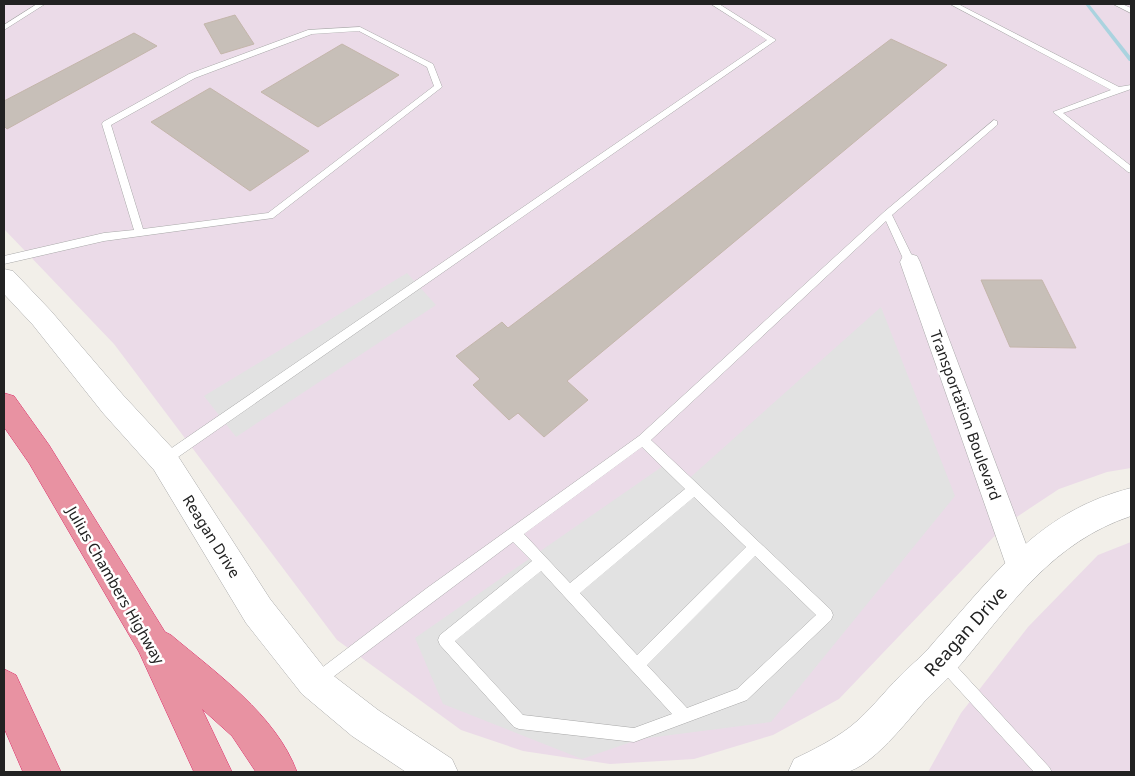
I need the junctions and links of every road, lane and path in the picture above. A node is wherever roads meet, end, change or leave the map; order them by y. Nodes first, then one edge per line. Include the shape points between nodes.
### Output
1 (41, 4) edge
2 (714, 4) edge
3 (953, 4) edge
4 (1117, 4) edge
5 (1131, 11) edge
6 (4, 28) edge
7 (1131, 87) edge
8 (1118, 90) junction
9 (994, 123) dead end
10 (1131, 170) edge
11 (887, 214) junction
12 (139, 232) junction
13 (4, 260) edge
14 (910, 262) joint
15 (4, 278) edge
16 (4, 405) edge
17 (644, 440) junction
18 (164, 460) junction
19 (694, 489) junction
20 (1131, 502) edge
21 (514, 533) junction
22 (755, 547) junction
23 (542, 562) junction
24 (1021, 568) junction
25 (570, 592) junction
26 (152, 640) junction
27 (941, 660) junction
28 (637, 665) junction
29 (314, 682) junction
30 (4, 687) edge
31 (684, 716) junction
32 (42, 772) edge
33 (213, 772) edge
34 (278, 772) edge
35 (439, 772) edge
36 (807, 772) edge
37 (1044, 772) edge

1 - 6 lane
2 - 18 lane via 772,40
3 - 8 lane
4 - 5 lane
7 - 8 lane
8 - 10 lane via 1057,112
9 - 11 lane
11 - 14 lane
11 - 17 lane
12 - 12 lane via 270,216 438,87 430,66 360,29 311,32 192,76 106,124
12 - 13 lane via 104,236
14 - 24 street, Transportation Boulevard
15 - 18 street, Reagan Drive
16 - 26 highway, Julius Chambers Highway via 39,454
17 - 19 lane
17 - 21 lane
18 - 29 street, Reagan Drive via 258,611
19 - 22 lane
19 - 25 lane
20 - 24 street, Reagan Drive via 1063,530
21 - 23 lane
21 - 29 lane
22 - 28 lane
22 - 31 lane via 826,615 742,695
23 - 25 lane
23 - 31 lane via 445,640 519,722 634,734
24 - 27 street, Reagan Drive
25 - 28 lane
26 - 33 highway, Julius Chambers Highway
26 - 34 highway via 245,723
27 - 36 street, Reagan Drive via 868,736 832,761
27 - 37 lane
28 - 31 lane
29 - 35 street, Reagan Drive via 365,724
30 - 32 highway

